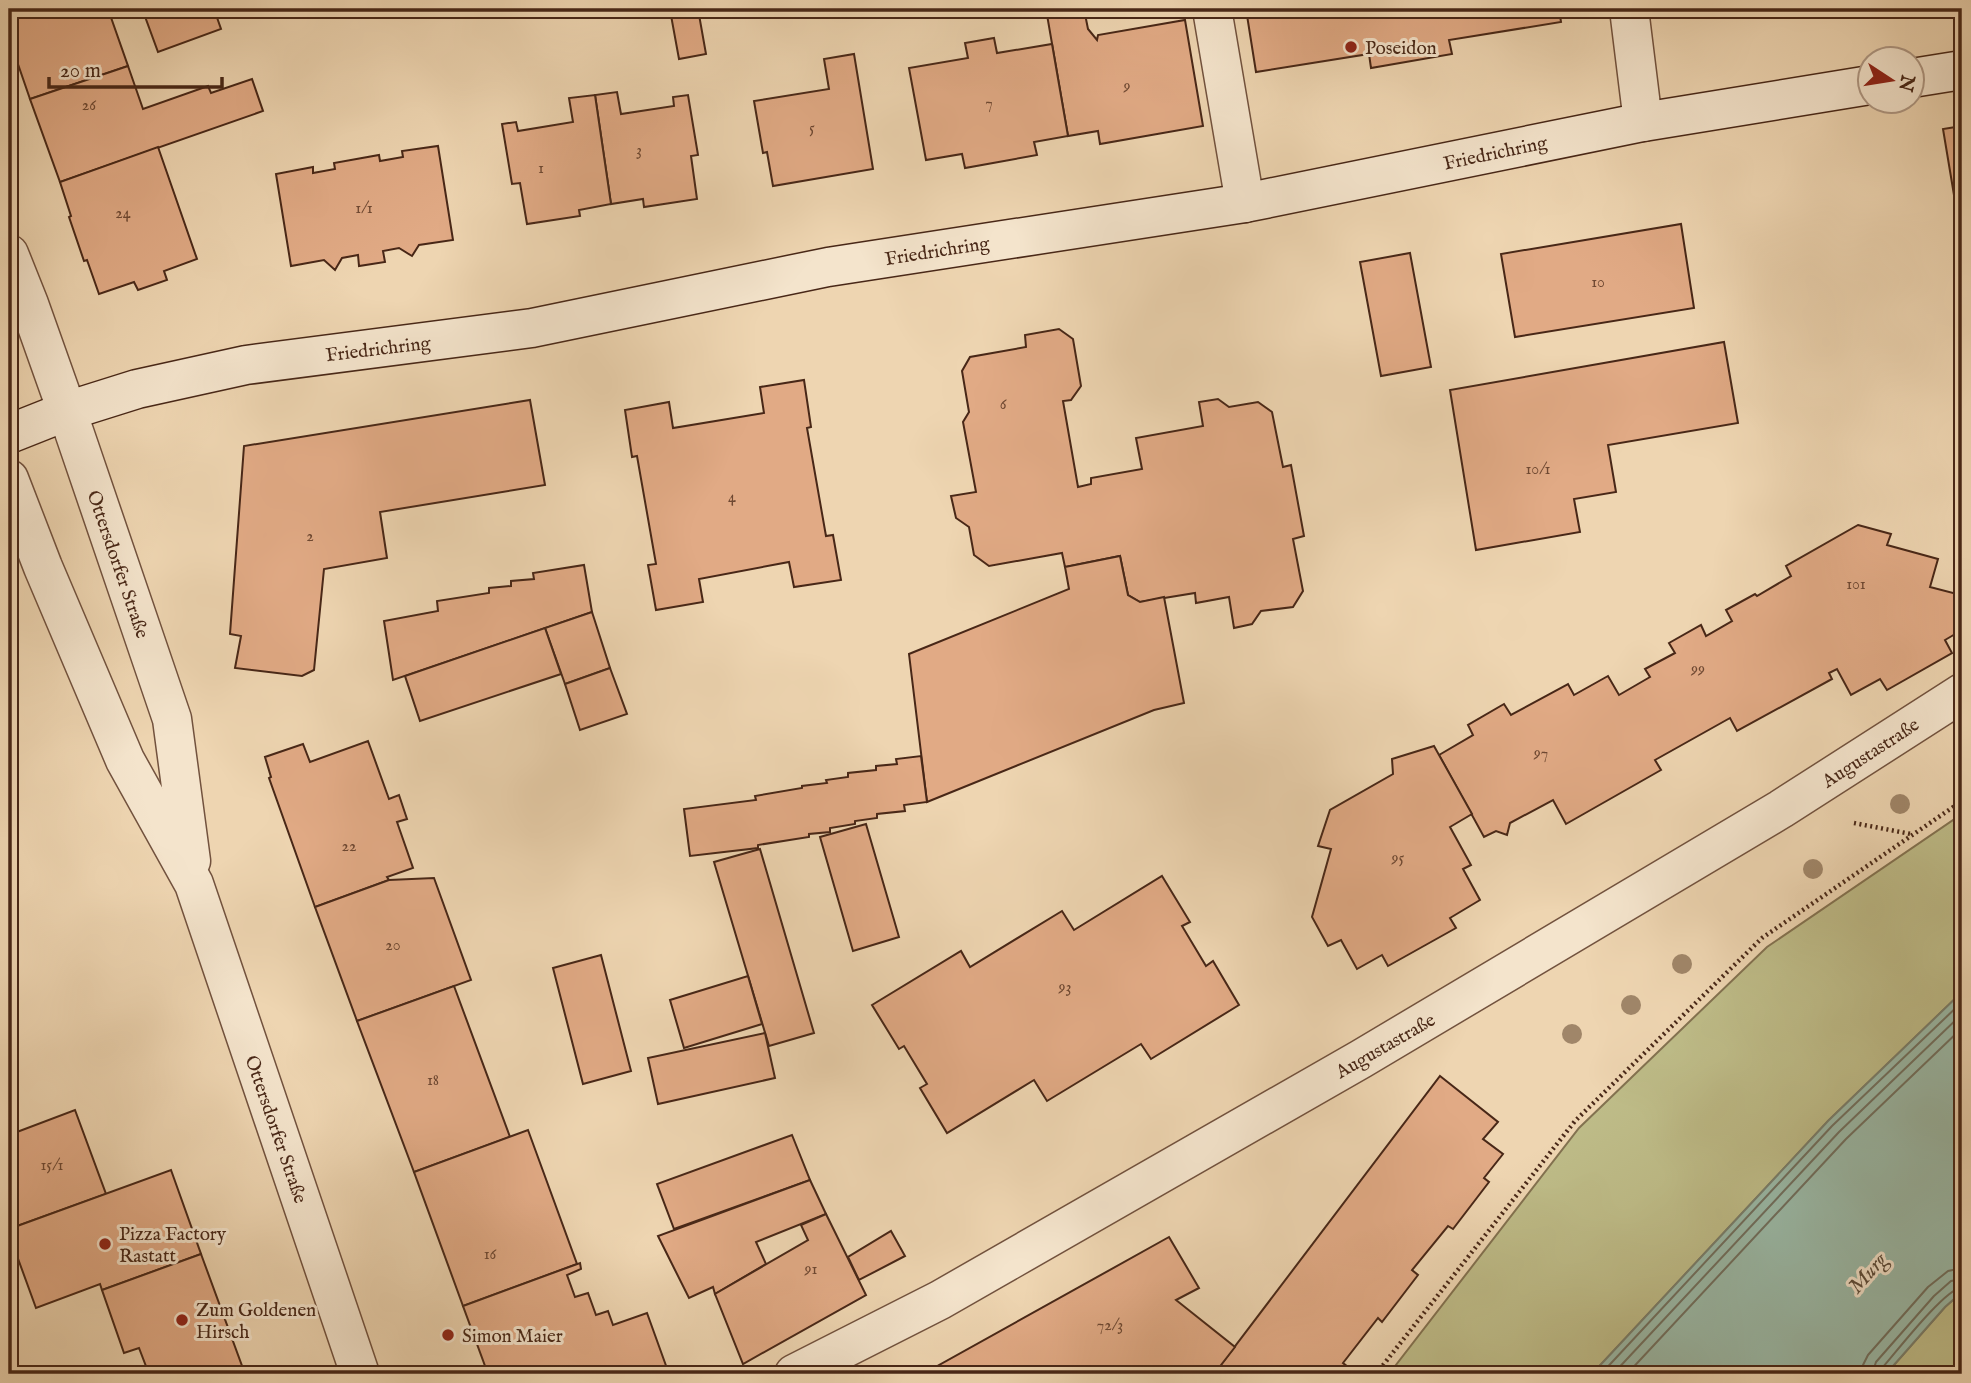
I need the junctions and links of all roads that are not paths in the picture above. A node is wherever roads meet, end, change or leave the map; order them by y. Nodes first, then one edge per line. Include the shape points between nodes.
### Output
1 (1212, 9) edge
2 (1629, 9) edge
3 (1962, 70) edge
4 (1926, 76) edge
5 (1856, 87) edge
6 (1643, 122) junction
7 (1245, 203) junction
8 (9, 254) edge
9 (67, 411) junction
10 (9, 433) edge
11 (9, 479) edge
12 (1962, 693) edge
13 (194, 884) junction
14 (360, 1374) edge
15 (794, 1374) edge

1 - 7 street
2 - 6 street
3 - 4 street
5 - 6 street, Friedrichring
6 - 7 street, Friedrichring
7 - 9 street, Friedrichring via 828,267 531,328 246,365 137,389
8 - 9 street, Ottersdorfer Straße
9 - 10 street, Friedrichring
9 - 13 street, Ottersdorfer Straße via 172,719
11 - 13 street, Ottersdorfer Straße via 125,760
12 - 15 street, Augustastraße via 1781,809 1361,1059 940,1300
13 - 14 street, Ottersdorfer Straße

